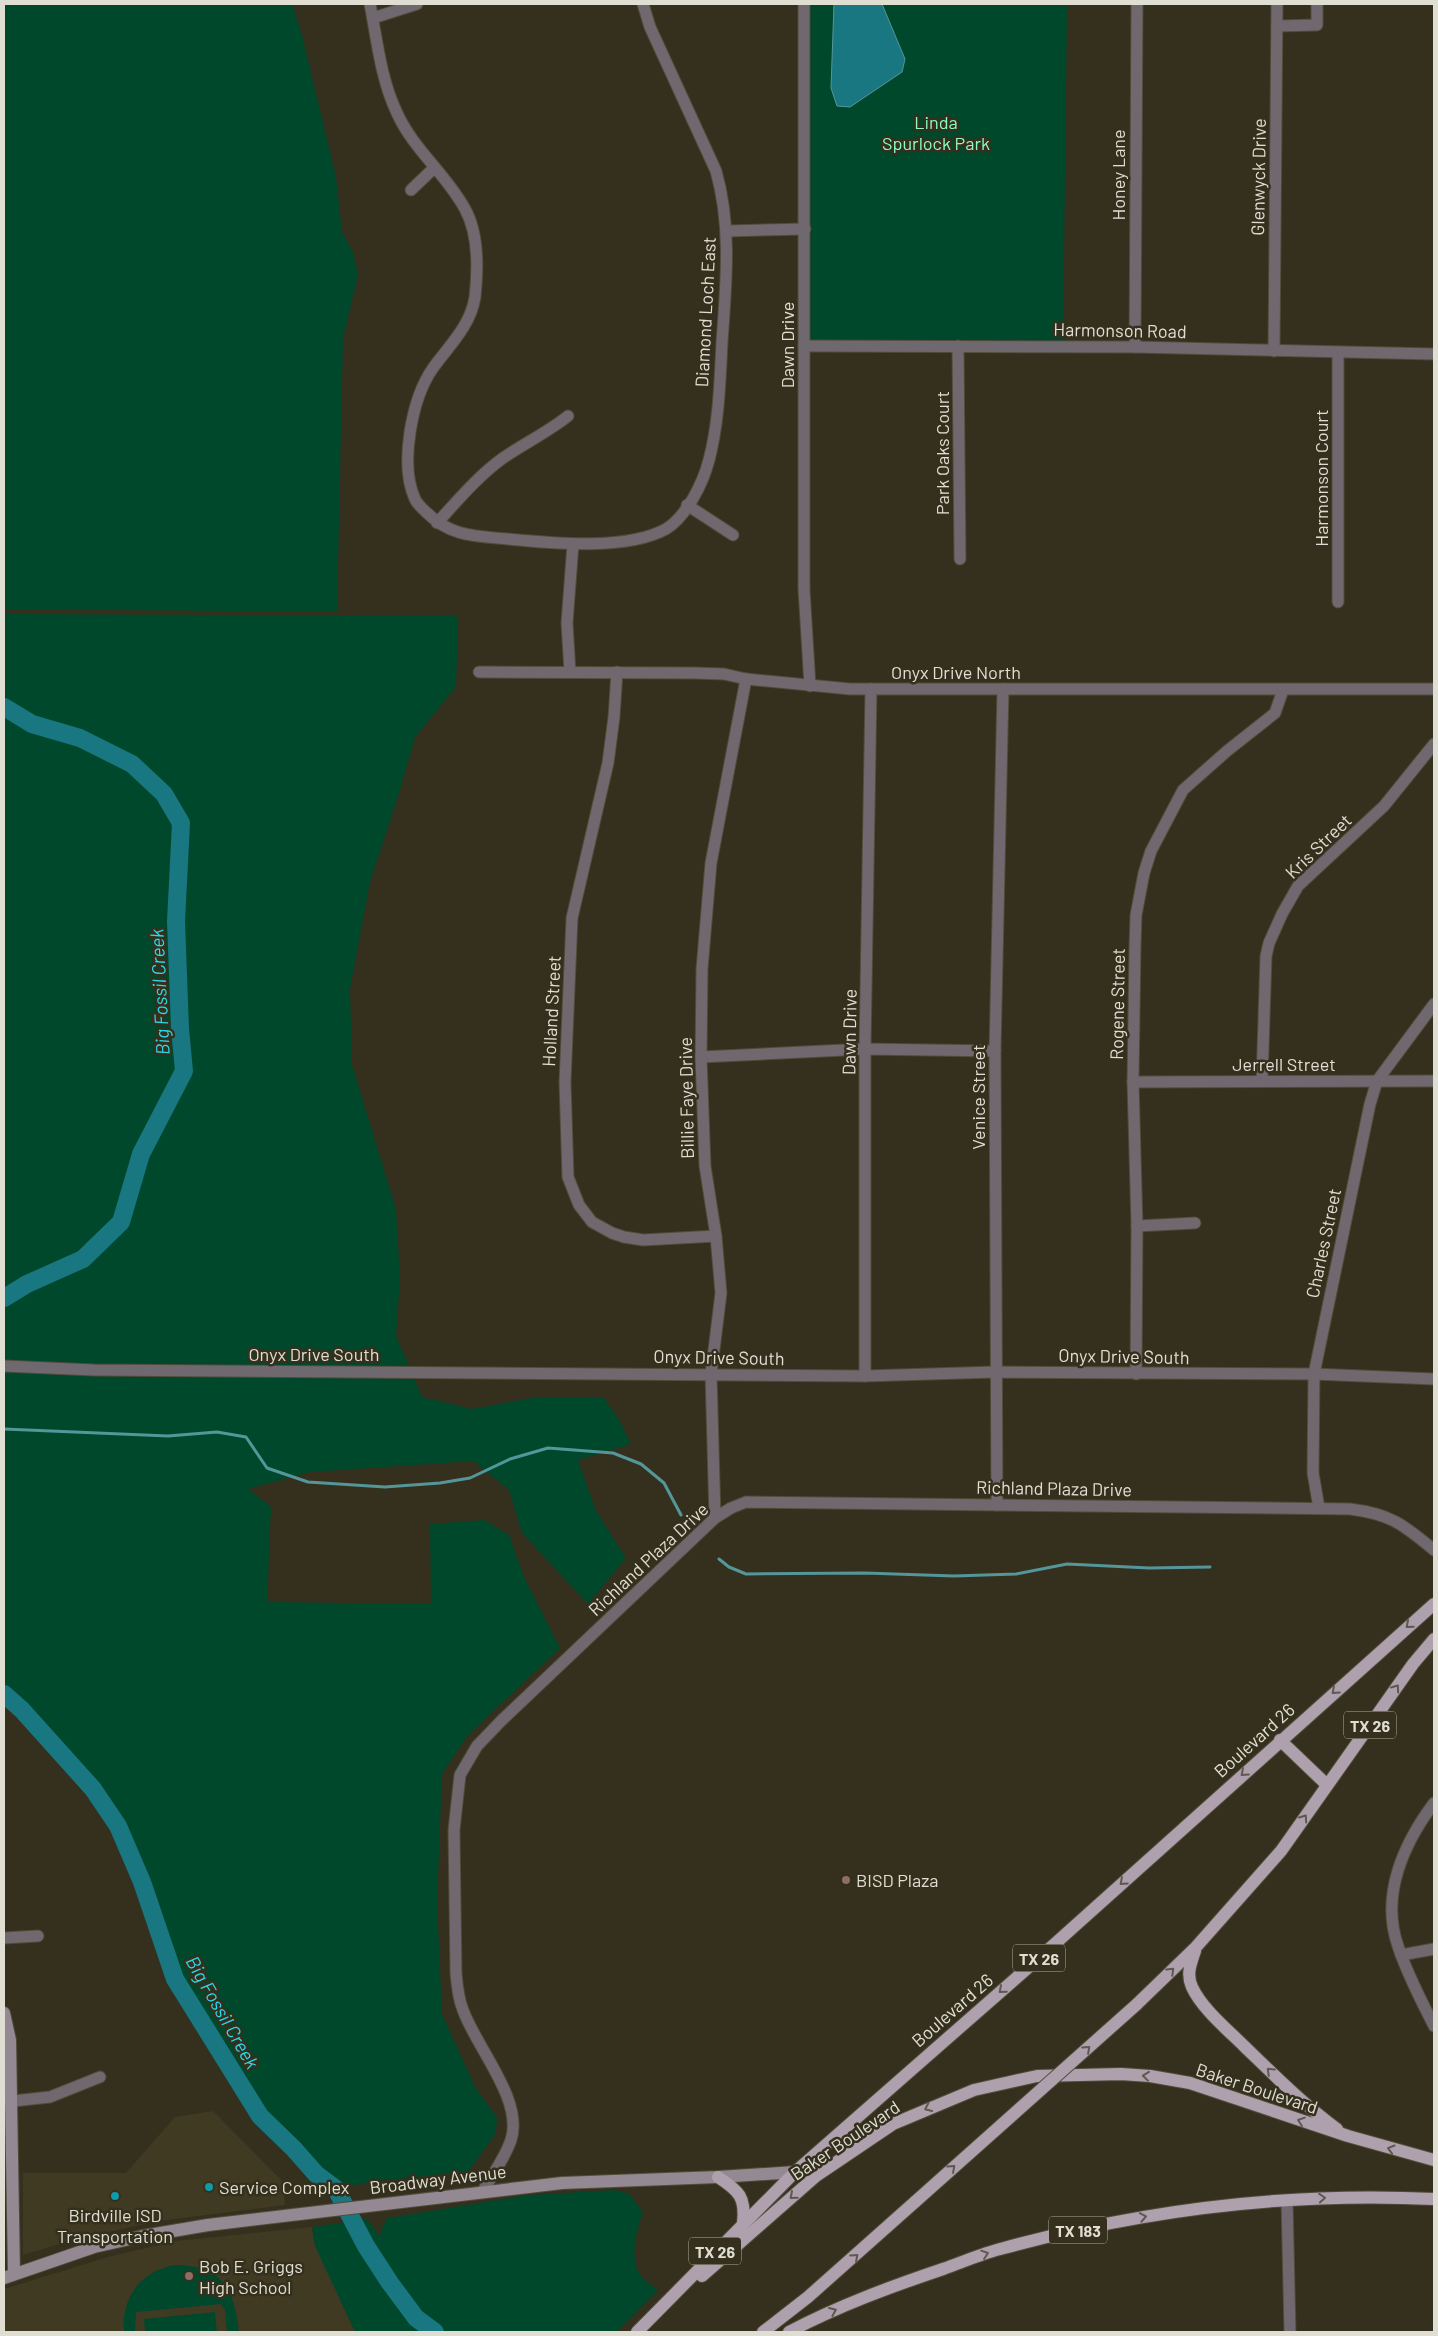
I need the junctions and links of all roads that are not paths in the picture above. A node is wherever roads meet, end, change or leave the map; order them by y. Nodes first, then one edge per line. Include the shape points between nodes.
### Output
1 (370, 4) edge
2 (418, 4) edge
3 (643, 4) edge
4 (804, 4) edge
5 (1137, 4) edge
6 (1277, 4) edge
7 (1317, 4) edge
8 (373, 18) junction
9 (1277, 26) junction
10 (434, 168) junction
11 (411, 190) dead end
12 (805, 229) junction
13 (727, 231) junction
14 (804, 346) junction
15 (958, 346) junction
16 (1135, 347) junction
17 (1274, 351) junction
18 (1338, 353) junction
19 (1434, 354) edge
20 (568, 416) dead end
21 (687, 505) junction
22 (437, 523) junction
23 (733, 535) dead end
24 (573, 544) junction
25 (960, 560) dead end
26 (1338, 602) dead end
27 (479, 672) dead end
28 (570, 672) junction
29 (617, 672) junction
30 (746, 679) junction
31 (810, 686) junction
32 (872, 689) junction
33 (1003, 689) junction
34 (1434, 689) edge
35 (1283, 690) junction
36 (1434, 744) edge
37 (1434, 1004) edge
38 (866, 1048) junction
39 (995, 1051) junction
40 (701, 1057) junction
41 (1262, 1081) junction
42 (1377, 1081) junction
43 (1434, 1081) edge
44 (1134, 1082) junction
45 (1195, 1223) dead end
46 (1137, 1226) junction
47 (716, 1236) junction
48 (4, 1366) edge
49 (995, 1372) junction
50 (711, 1374) junction
51 (1136, 1374) junction
52 (1314, 1374) junction
53 (865, 1376) junction
54 (1434, 1379) edge
55 (997, 1505) junction
56 (1319, 1508) junction
57 (715, 1518) junction
58 (1434, 1550) edge
59 (1434, 1604) edge
60 (1434, 1639) edge
61 (1280, 1740) junction
62 (1327, 1786) junction
63 (1434, 1803) edge
64 (38, 1936) dead end
65 (4, 1938) edge
66 (1196, 1948) junction
67 (1434, 1948) edge
68 (1401, 1954) junction
69 (4, 2013) edge
70 (1434, 2026) edge
71 (100, 2077) dead end
72 (13, 2101) junction
73 (1348, 2136) junction
74 (1434, 2160) edge
75 (795, 2172) junction
76 (718, 2178) junction
77 (483, 2190) junction
78 (1434, 2199) edge
79 (1287, 2201) junction
80 (743, 2223) junction
81 (9, 2276) edge
82 (637, 2332) edge
83 (763, 2332) edge
84 (789, 2332) edge
85 (1290, 2332) edge

1 - 8 street
2 - 8 street
3 - 13 street, Diamond Loch East via 650,27 716,172
4 - 12 street, Dawn Drive
5 - 16 street, Honey Lane
6 - 9 street, Glenwyck Drive
7 - 9 street via 1317,25
8 - 10 street via 386,83 397,114
9 - 17 street, Glenwyck Drive
10 - 11 street
10 - 22 street via 468,213 476,261 471,311 452,345 427,378 410,431 408,466 415,499
12 - 13 street
12 - 14 street, Dawn Drive
13 - 21 street, Diamond Loch East via 716,418 709,460 697,491
14 - 15 street, Harmonson Road
14 - 31 street, Dawn Drive via 804,589
15 - 16 street, Harmonson Road
15 - 25 street, Park Oaks Court
16 - 17 street, Harmonson Road
17 - 18 street, Harmonson Road
18 - 19 street, Harmonson Road
18 - 26 street, Harmonson Court
20 - 22 street via 487,470
21 - 23 street
21 - 24 street, Diamond Loch East via 666,529 639,538
22 - 24 street, Diamond Loch East via 470,536
24 - 28 street via 567,623
27 - 28 street, Onyx Drive North
28 - 29 street, Onyx Drive North
29 - 30 street, Onyx Drive North via 724,674
29 - 47 street, Holland Street via 608,763 572,918 565,1082 568,1178 579,1205 592,1222 612,1233 644,1240
30 - 31 street, Onyx Drive North
30 - 40 street, Billie Faye Drive via 711,863 702,969
31 - 32 street, Onyx Drive North
32 - 33 street, Onyx Drive North
32 - 38 street, Dawn Drive
33 - 35 street, Onyx Drive North
33 - 39 street, Venice Street
34 - 35 street, Onyx Drive North
35 - 44 street, Rogene Street via 1275,713 1183,790 1151,851 1136,915
36 - 41 street, Kris Street via 1384,806 1298,886 1282,914 1266,956
37 - 42 street, Charles Street
38 - 39 street
38 - 40 street
38 - 53 street, Dawn Drive
39 - 49 street, Venice Street
40 - 47 street, Billie Faye Drive via 705,1172
41 - 42 street, Jerrell Street
41 - 44 street, Jerrell Street
42 - 43 street, Jerrell Street
42 - 52 street, Charles Street
44 - 46 street, Rogene Street
45 - 46 street
46 - 51 street, Rogene Street
47 - 50 street, Billie Faye Drive via 721,1293
48 - 50 street, Onyx Drive South via 104,1370
49 - 51 street, Onyx Drive South
49 - 53 street, Onyx Drive South
49 - 55 street, Venice Street
50 - 53 street, Onyx Drive South
50 - 57 street, Billie Faye Drive
51 - 52 street, Onyx Drive South
52 - 54 street, Onyx Drive South
52 - 56 street, Charles Street via 1313,1473
55 - 56 street, Richland Plaza Drive
55 - 57 street, Richland Plaza Drive via 746,1502
56 - 58 street, Richland Plaza Drive via 1375,1512 1403,1525
57 - 77 street, Richland Plaza Drive via 501,1721 477,1746 460,1775 454,1830 458,1993 463,2010 505,2094 514,2125 511,2141
59 -> 61 main road, Boulevard 26 / TX 26
62 -> 60 main road, TX 26
61 - 62 main road
61 -> 75 main road, Boulevard 26 / TX 26
66 -> 62 main road, TX 26 via 1281,1851
63 - 68 street via 1410,1839 1396,1878 1392,1915
64 - 65 street
73 -> 66 main road via 1310,2110 1234,2037 1196,1994 1188,1971
83 -> 66 main road, TX 26, bridge via 808,2297
67 - 68 street
68 - 70 street
69 - 72 main road via 10,2040
71 - 72 street via 50,2097
72 - 81 main road
74 -> 73 main road, Baker Boulevard
73 -> 82 main road, Baker Boulevard via 1202,2087 1150,2076 1037,2076 974,2090 893,2124 816,2176
75 - 76 main road, Broadway Avenue
75 - 80 main road, Boulevard 26 / TX 26
76 - 77 main road, Broadway Avenue via 562,2183
76 - 80 main road via 743,2199
77 - 81 main road, Broadway Avenue via 143,2236 94,2247
79 -> 78 main road, TX 183 via 1339,2197
84 -> 79 main road, TX 183 via 890,2287 1002,2248 1148,2216 1215,2206
79 - 85 street
80 - 82 main road, Boulevard 26 / TX 26

